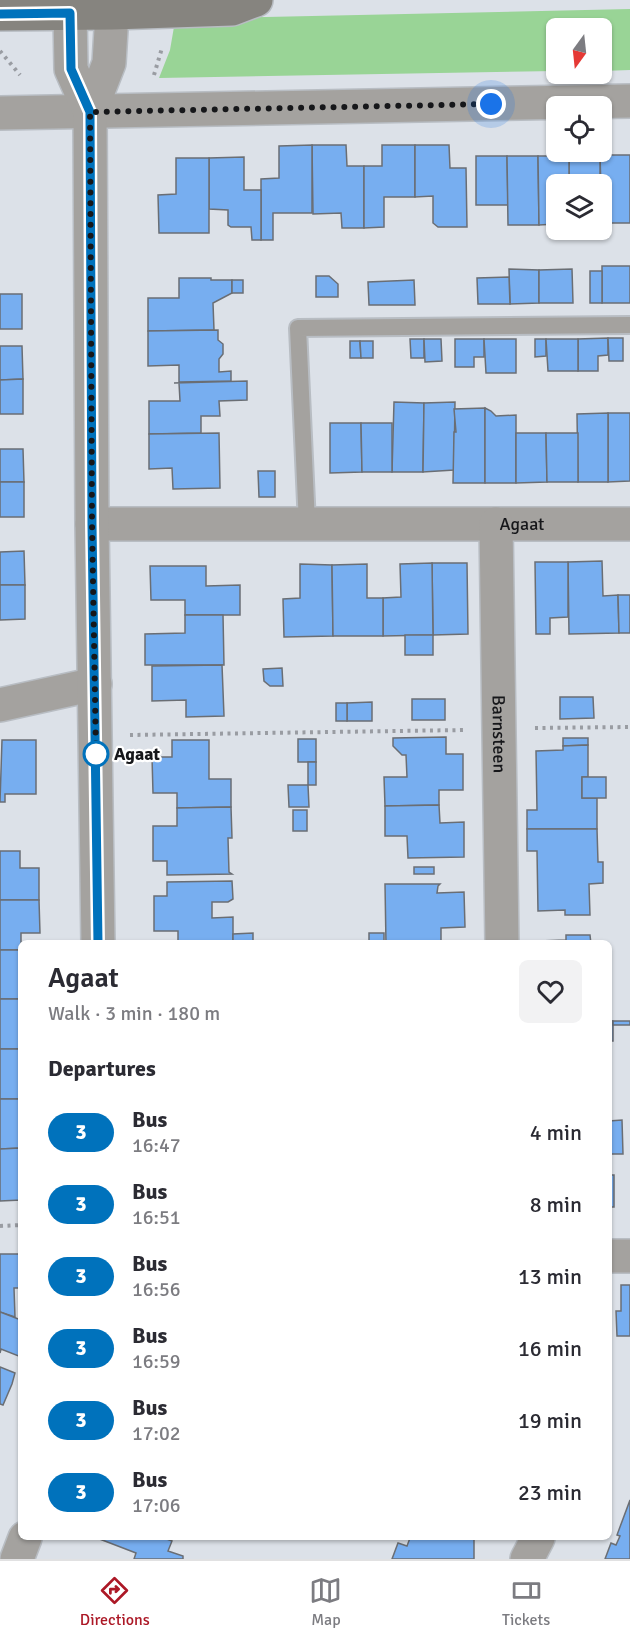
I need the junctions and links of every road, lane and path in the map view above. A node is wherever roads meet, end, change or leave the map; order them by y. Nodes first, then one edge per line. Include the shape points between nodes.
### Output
1 (256, 0) edge
2 (108, 6) edge
3 (73, 7) edge
4 (0, 14) edge
5 (630, 100) edge
6 (90, 112) junction
7 (0, 113) edge
8 (630, 325) edge
9 (92, 524) junction
10 (307, 524) junction
11 (496, 524) junction
12 (630, 524) edge
13 (95, 684) junction
14 (0, 705) edge
15 (630, 727) edge
16 (499, 729) junction
17 (96, 735) junction
18 (98, 940) edge
19 (502, 940) edge
20 (18, 1225) edge
21 (0, 1226) edge
22 (612, 1256) edge
23 (630, 1256) edge
24 (24, 1540) edge
25 (537, 1540) edge
26 (17, 1559) edge
27 (527, 1559) edge

1 - 2 main road via 232,9
2 - 3 main road
2 - 6 street via 110,63
3 - 4 main road
3 - 6 street via 71,69
5 - 6 street
6 - 7 street
6 - 9 street
8 - 10 lane via 298,328
9 - 10 street, Agaat
9 - 13 street
10 - 11 street, Agaat
11 - 12 street, Agaat
11 - 16 street, Barnsteen
13 - 14 street
13 - 17 street
15 - 16 path
16 - 17 path
16 - 19 street, Barnsteen
17 - 18 street
20 - 21 path
22 - 23 street
24 - 26 street
25 - 27 street

